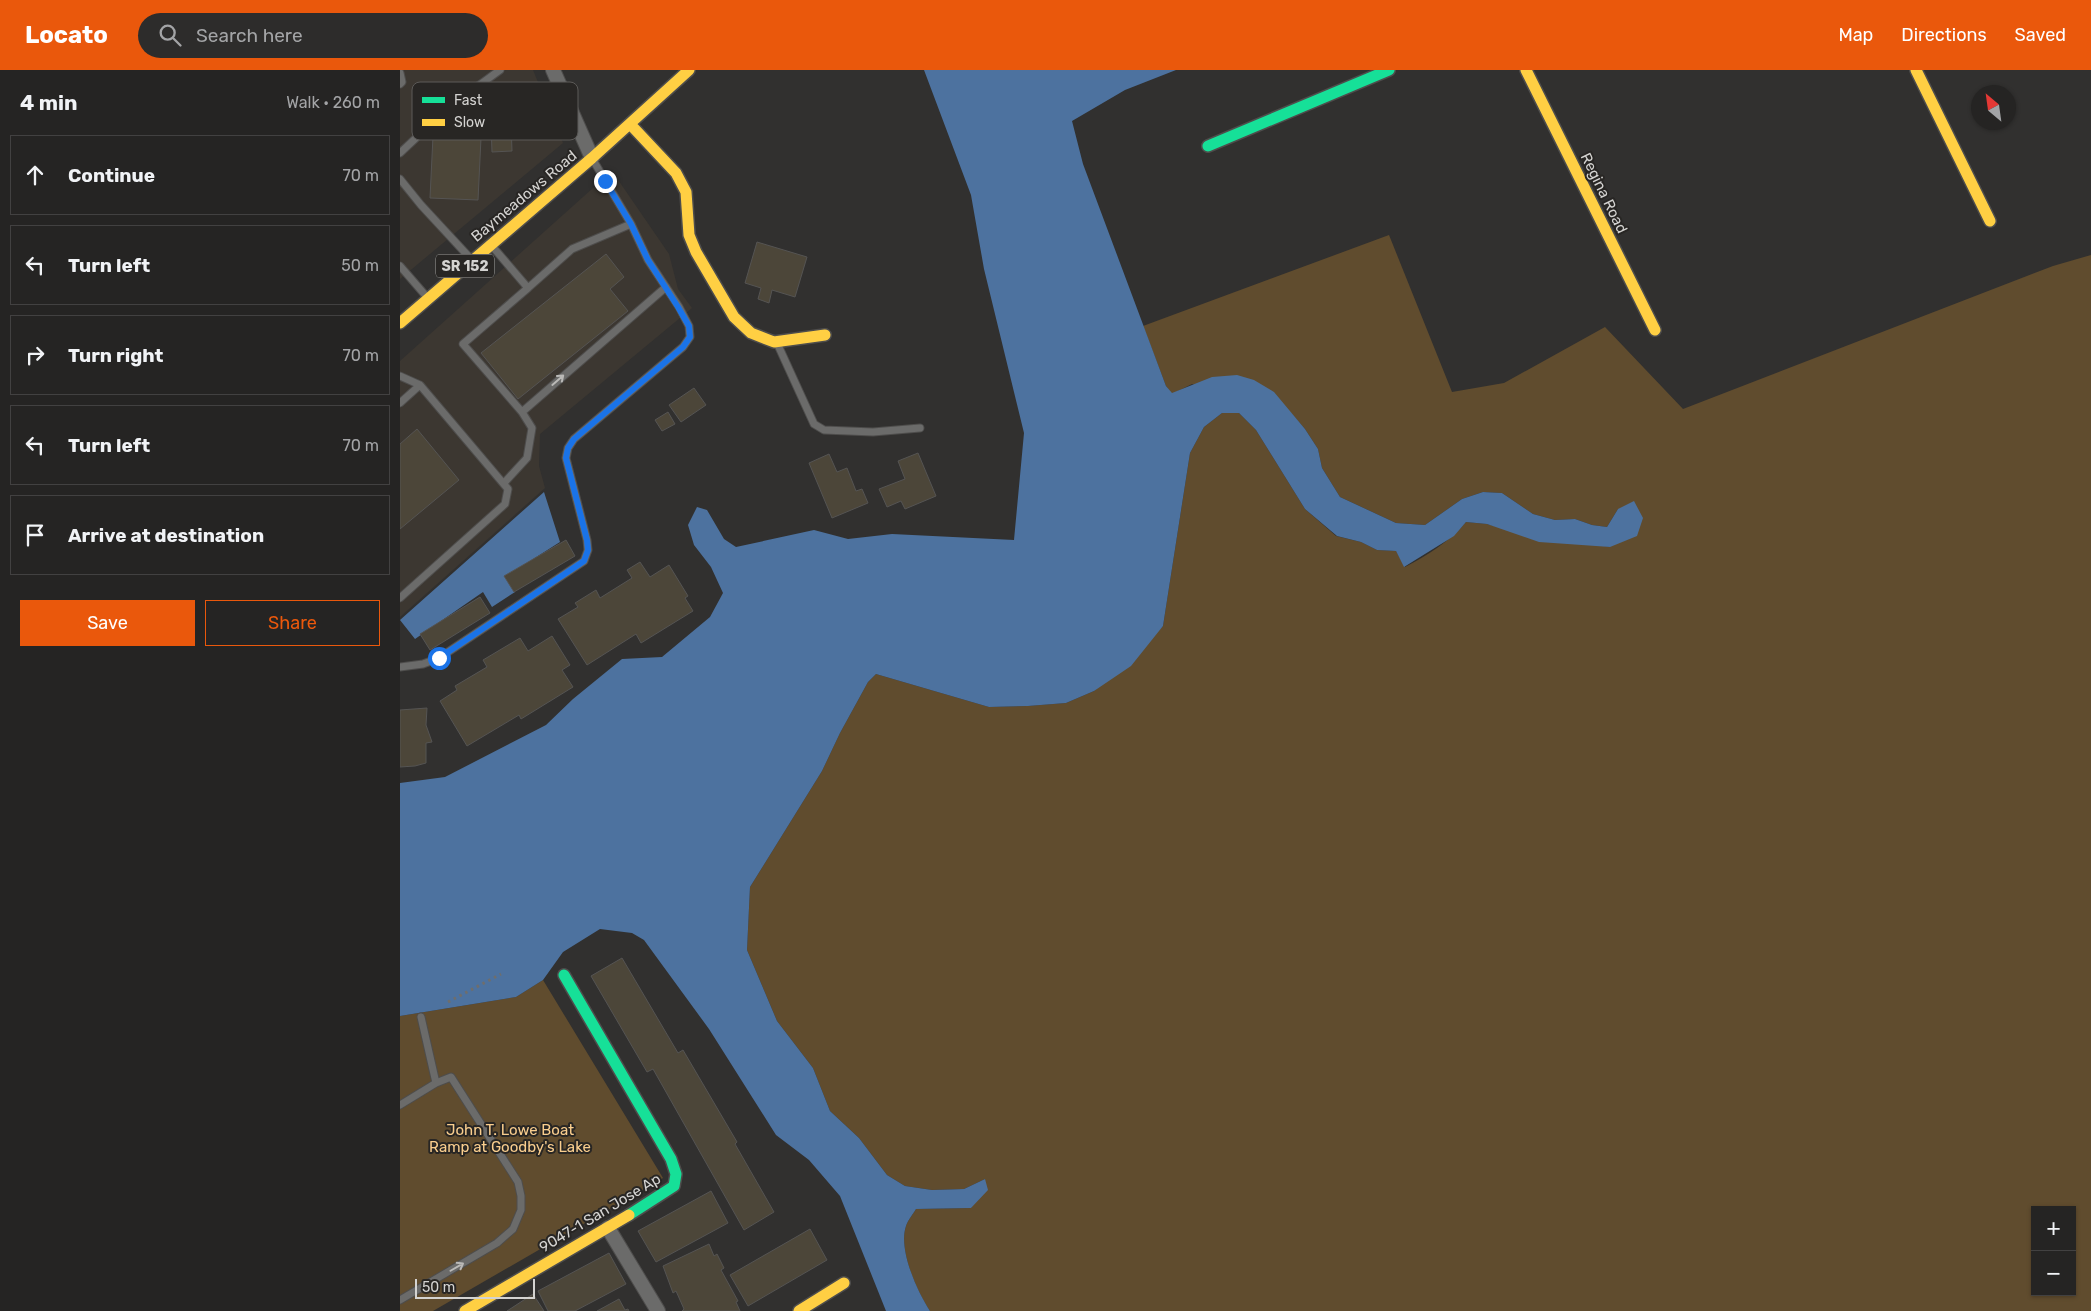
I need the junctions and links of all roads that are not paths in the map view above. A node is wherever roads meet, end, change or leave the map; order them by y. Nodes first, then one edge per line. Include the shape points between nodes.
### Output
1 (500, 70) edge
2 (553, 70) edge
3 (689, 70) edge
4 (1389, 70) edge
5 (1526, 70) edge
6 (1916, 70) edge
7 (400, 72) edge
8 (484, 82) edge
9 (558, 82) edge
10 (400, 84) edge
11 (630, 124) junction
12 (578, 126) edge
13 (414, 140) edge
14 (1208, 146) dead end
15 (400, 153) edge
16 (592, 158) junction
17 (400, 179) edge
18 (1990, 221) dead end
19 (631, 224) junction
20 (490, 244) junction
21 (472, 260) junction
22 (400, 266) edge
23 (666, 287) junction
24 (528, 288) junction
25 (428, 298) junction
26 (400, 323) edge
27 (1655, 330) dead end
28 (825, 334) dead end
29 (777, 342) junction
30 (400, 376) edge
31 (420, 386) junction
32 (400, 403) edge
33 (522, 412) junction
34 (920, 428) dead end
35 (504, 483) junction
36 (400, 598) edge
37 (400, 667) edge
38 (564, 975) dead end
39 (421, 1017) dead end
40 (436, 1083) junction
41 (400, 1105) edge
42 (608, 1228) junction
43 (844, 1283) dead end
44 (400, 1300) edge
45 (465, 1311) edge
46 (658, 1311) edge
47 (799, 1311) edge

1 - 8 lane
2 - 9 street
3 - 11 street, Baymeadows Road / SR 152
4 - 14 street
5 - 27 street, Regina Road
6 - 18 street
7 - 10 lane
11 - 16 street, Baymeadows Road / SR 152
11 - 29 street via 676,173 686,192 689,235 734,317 751,333
12 - 16 street
13 - 15 lane
16 - 19 lane
16 - 20 street, Baymeadows Road / SR 152
17 - 21 lane
19 - 23 lane via 648,260
19 - 24 lane via 572,249
20 - 21 street, Baymeadows Road / SR 152
20 - 24 lane
21 - 25 street, Baymeadows Road / SR 152
22 - 25 lane
33 -> 23 lane
23 - 37 lane via 689,326 690,337 683,347 574,439 568,448 566,458 587,540 584,561 439,658
24 - 33 lane via 463,344
25 - 26 street, Baymeadows Road / SR 152
28 - 29 street
29 - 34 lane via 814,424 824,430 873,432
30 - 31 lane
31 - 32 lane
31 - 35 lane
33 - 35 lane via 532,428 527,458
35 - 36 lane via 508,489 505,504
38 - 42 street, 9047-1 San Jose Ap via 671,1158 676,1174 674,1186 664,1194
39 - 40 lane
40 - 41 lane
44 -> 40 lane via 497,1243 513,1229 521,1210 518,1182 451,1077
42 - 45 street, 9047-1 San Jose Ap
42 - 46 street
43 - 47 street

